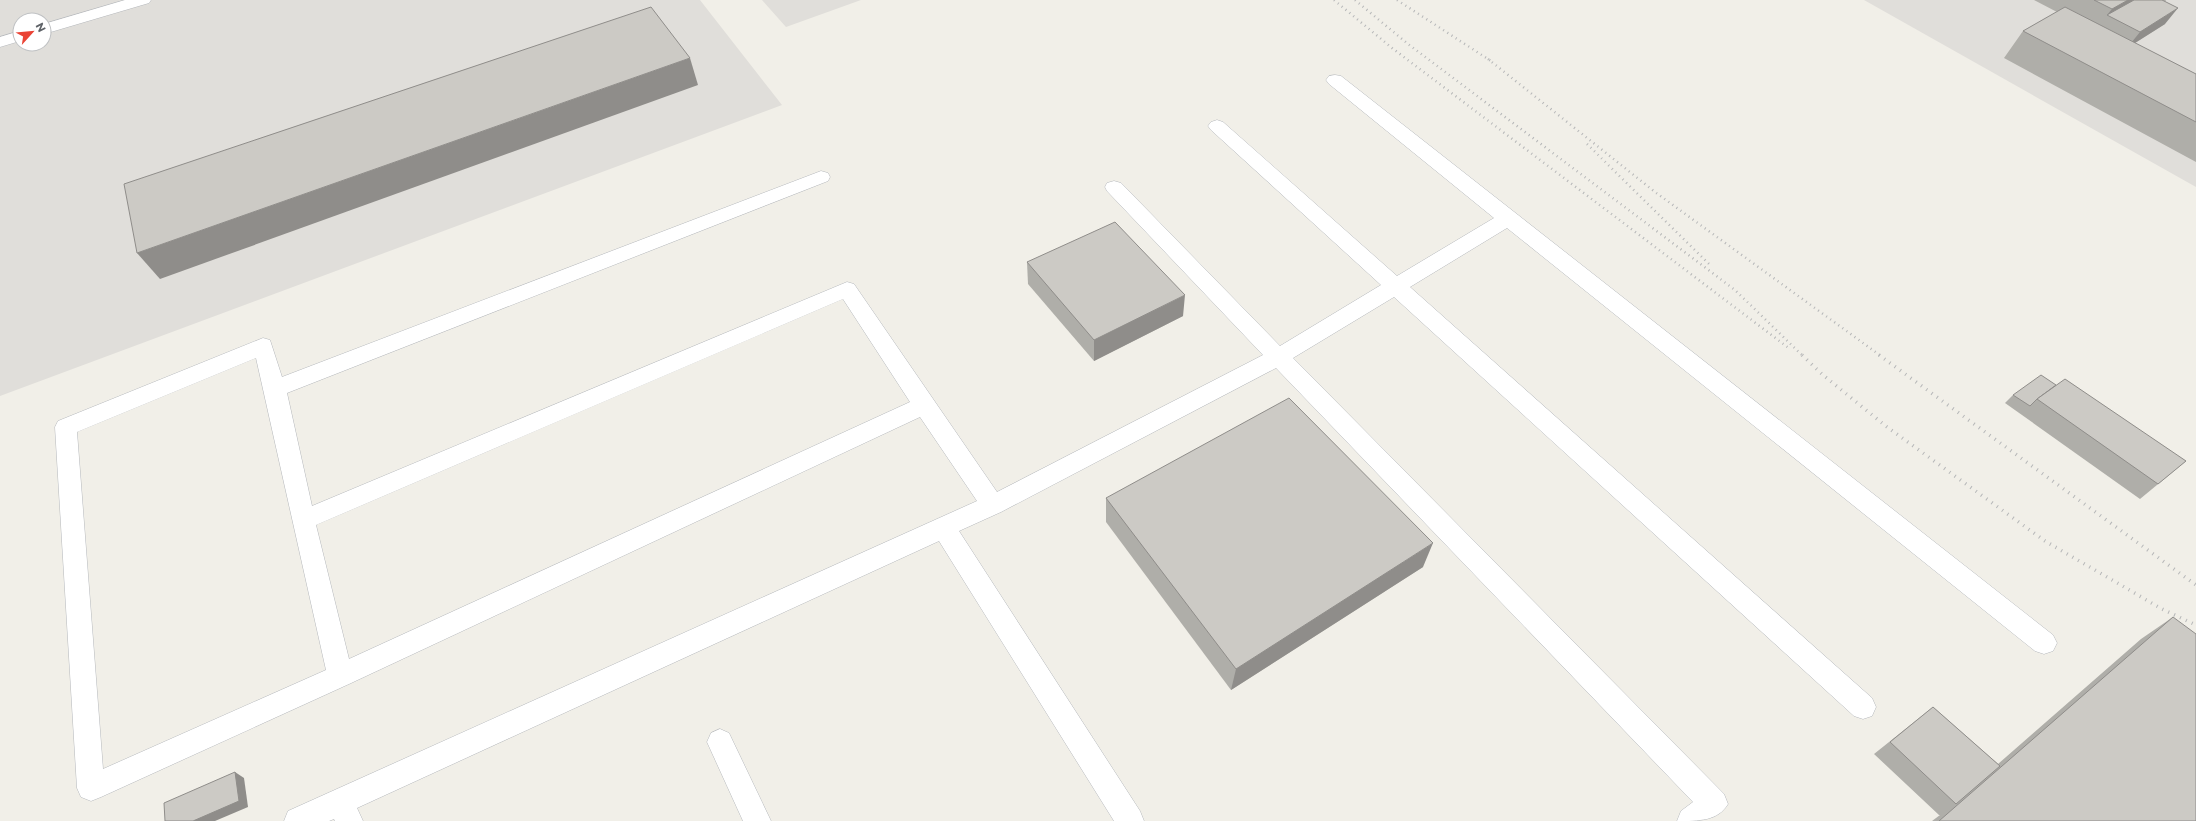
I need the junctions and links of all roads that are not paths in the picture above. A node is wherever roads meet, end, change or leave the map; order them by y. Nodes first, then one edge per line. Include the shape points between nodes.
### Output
1 (143, 0) edge
2 (52, 27) edge
3 (12, 38) edge
4 (0, 42) edge
5 (1335, 80) dead end
6 (1217, 126) dead end
7 (821, 177) dead end
8 (1114, 187) dead end
9 (1508, 220) junction
10 (1395, 287) junction
11 (1278, 357) junction
12 (275, 390) junction
13 (924, 405) junction
14 (993, 505) junction
15 (303, 520) junction
16 (944, 528) junction
17 (2044, 643) dead end
18 (340, 676) junction
19 (1863, 707) dead end
20 (720, 742) dead end
21 (345, 812) edge
22 (298, 821) edge
23 (757, 821) edge
24 (1130, 821) edge
25 (1691, 821) edge

1 - 2 lane
3 - 4 lane
5 - 9 lane
6 - 10 lane
7 - 12 lane
8 - 11 lane
9 - 10 lane
9 - 17 lane
10 - 11 lane
10 - 19 lane
11 - 14 lane
11 - 25 lane via 1714,804
12 - 15 lane
12 - 18 lane via 263,346 66,427 91,788
13 - 14 lane
13 - 15 lane via 847,290
13 - 18 lane
14 - 16 lane
15 - 18 lane
16 - 21 lane
16 - 24 lane
20 - 23 lane
21 - 22 lane

